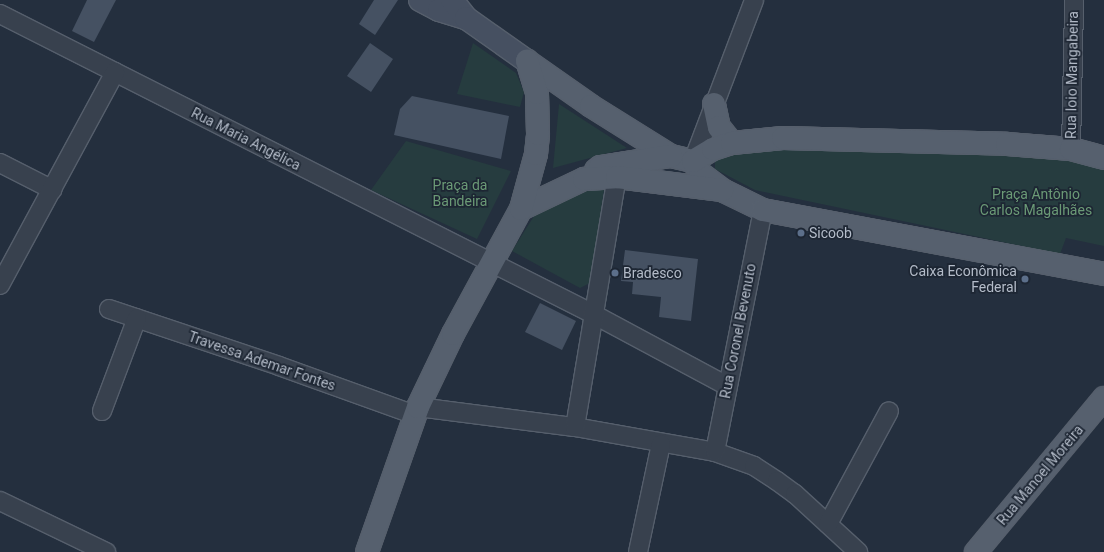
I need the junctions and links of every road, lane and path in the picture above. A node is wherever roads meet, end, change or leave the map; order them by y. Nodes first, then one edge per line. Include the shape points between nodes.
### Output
1 (420, 0) edge
2 (452, 0) edge
3 (754, 0) edge
4 (1074, 0) edge
5 (0, 14) edge
6 (466, 18) junction
7 (527, 61) junction
8 (115, 72) junction
9 (714, 104) junction
10 (732, 142) junction
11 (1071, 149) junction
12 (671, 156) junction
13 (1104, 158) edge
14 (693, 161) junction
15 (0, 163) edge
16 (617, 177) junction
17 (584, 179) junction
18 (53, 190) junction
19 (724, 191) junction
20 (521, 209) junction
21 (763, 210) junction
22 (491, 264) junction
23 (4, 267) edge
24 (1104, 274) edge
25 (0, 285) edge
26 (109, 309) dead end
27 (593, 314) junction
28 (137, 318) junction
29 (727, 386) junction
30 (1104, 398) edge
31 (102, 411) dead end
32 (417, 411) junction
33 (888, 411) dead end
34 (575, 427) junction
35 (661, 444) junction
36 (715, 452) junction
37 (0, 500) edge
38 (828, 524) junction
39 (106, 552) edge
40 (367, 552) edge
41 (638, 552) edge
42 (858, 552) edge
43 (976, 552) edge

1 - 6 street via 439,10
2 - 6 street
3 - 9 street
4 - 11 street, Rua Ioio Mangabeira
5 - 8 street, Rua Maria Angélica
6 - 7 street
7 - 12 main road via 591,106
7 - 20 main road via 537,93 538,134 536,154
8 - 18 street
8 - 22 street, Rua Maria Angélica
9 - 10 main road via 719,127
9 - 14 street
10 - 11 main road via 783,138 876,139
10 - 14 main road via 713,148
11 - 13 main road
12 - 14 main road
12 - 17 main road via 600,167
14 - 19 main road via 700,173
15 - 18 street
16 - 17 main road
16 - 19 main road
16 - 27 street
17 - 20 main road
18 - 23 street
19 - 21 main road
20 - 22 main road
21 - 24 main road
21 - 29 street, Rua Coronel Bevenuto
22 - 27 street
22 - 32 main road via 453,334
23 - 25 street
26 - 28 street, Travessa Ademar Fontes
27 - 29 street
27 - 34 street
28 - 31 street
28 - 32 street, Travessa Ademar Fontes
29 - 36 street, Rua Coronel Bevenuto
30 - 43 main road, Rua Manoel Moreira
32 - 34 street
32 - 40 main road
33 - 38 street
34 - 35 street
35 - 36 street
35 - 41 street
36 - 38 street via 754,466 777,481
37 - 39 street
38 - 42 street

